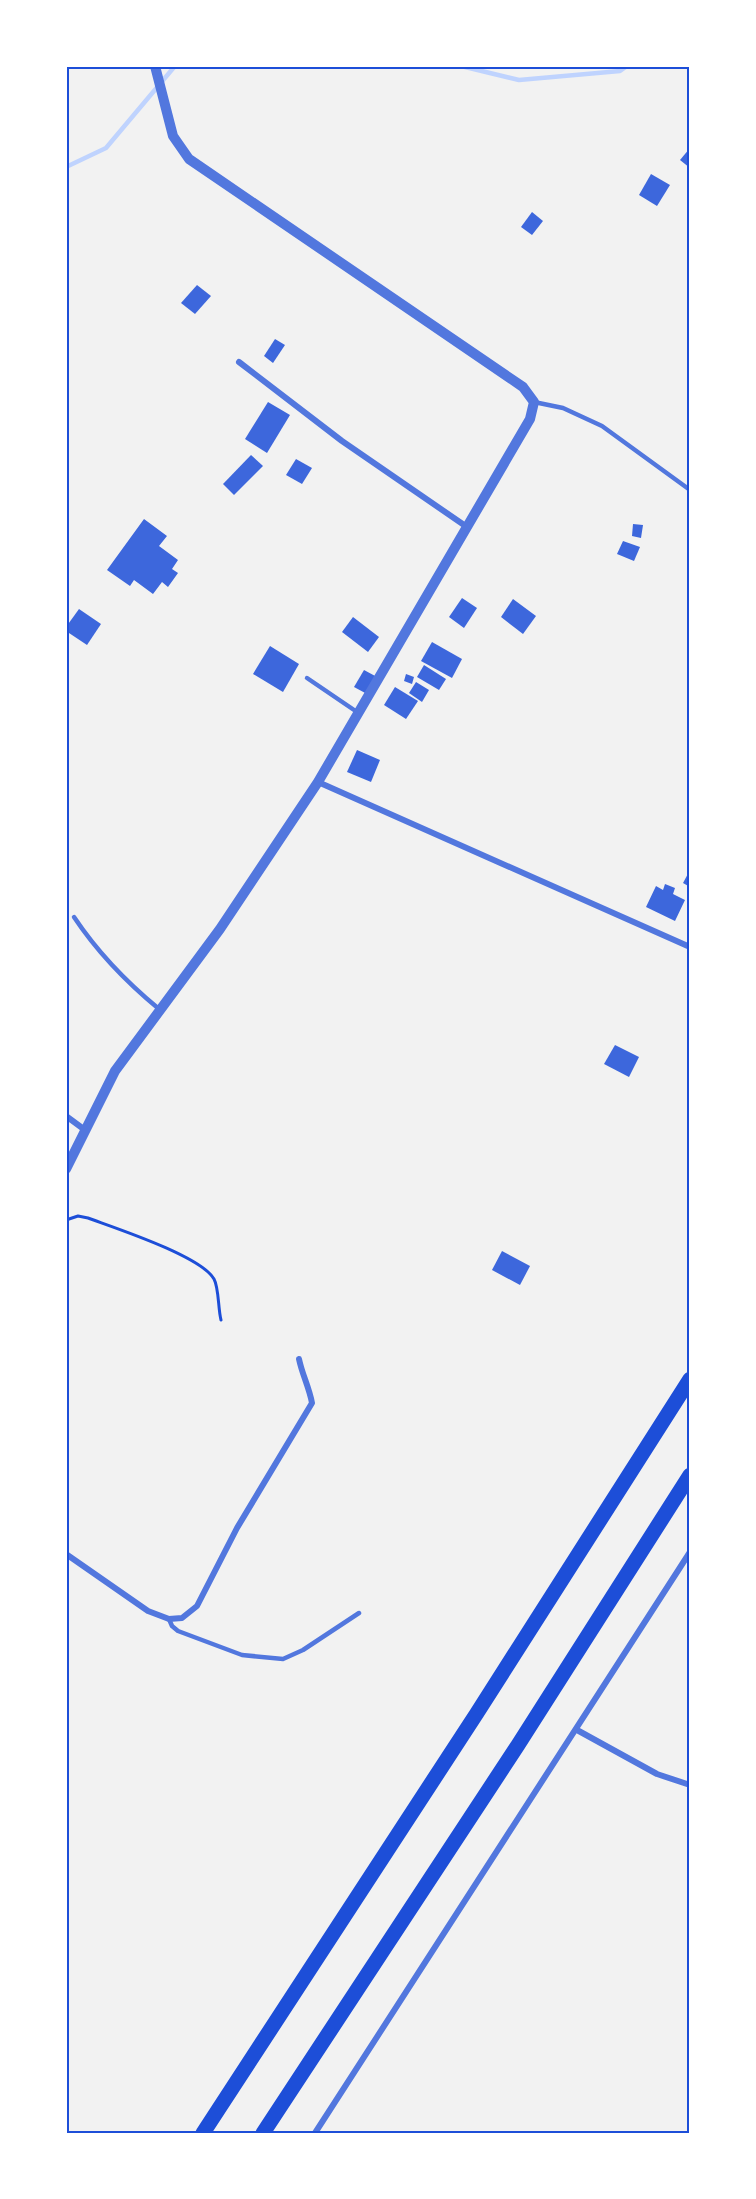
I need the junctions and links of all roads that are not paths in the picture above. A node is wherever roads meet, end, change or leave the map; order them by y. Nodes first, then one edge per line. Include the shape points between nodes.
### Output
1 (156, 68) edge
2 (239, 362) dead end
3 (534, 402) junction
4 (690, 490) edge
5 (467, 527) junction
6 (307, 678) dead end
7 (358, 712) junction
8 (318, 782) junction
9 (74, 917) dead end
10 (690, 947) edge
11 (160, 1010) junction
12 (66, 1116) edge
13 (85, 1131) junction
14 (66, 1169) edge
15 (299, 1359) dead end
16 (690, 1378) edge
17 (690, 1475) edge
18 (690, 1552) edge
19 (66, 1554) edge
20 (359, 1613) dead end
21 (169, 1619) junction
22 (577, 1730) junction
23 (690, 1785) edge
24 (203, 2133) edge
25 (263, 2133) edge
26 (315, 2133) edge

1 - 3 street via 173,136 189,159 523,387
2 - 5 street via 342,441
3 - 4 lane via 563,408 602,426
3 - 5 street via 530,419
5 - 7 street
6 - 7 lane
7 - 8 street
8 - 10 street
8 - 11 street via 220,929
9 - 11 lane via 106,962
11 - 13 street via 115,1071
12 - 13 street
13 - 14 street
15 - 21 street via 312,1403 237,1528 196,1606 182,1618
16 - 24 highway
17 - 25 highway
18 - 22 street
19 - 21 street via 148,1611
20 - 21 lane via 283,1659 242,1655 178,1631
22 - 23 street via 657,1774
22 - 26 street

